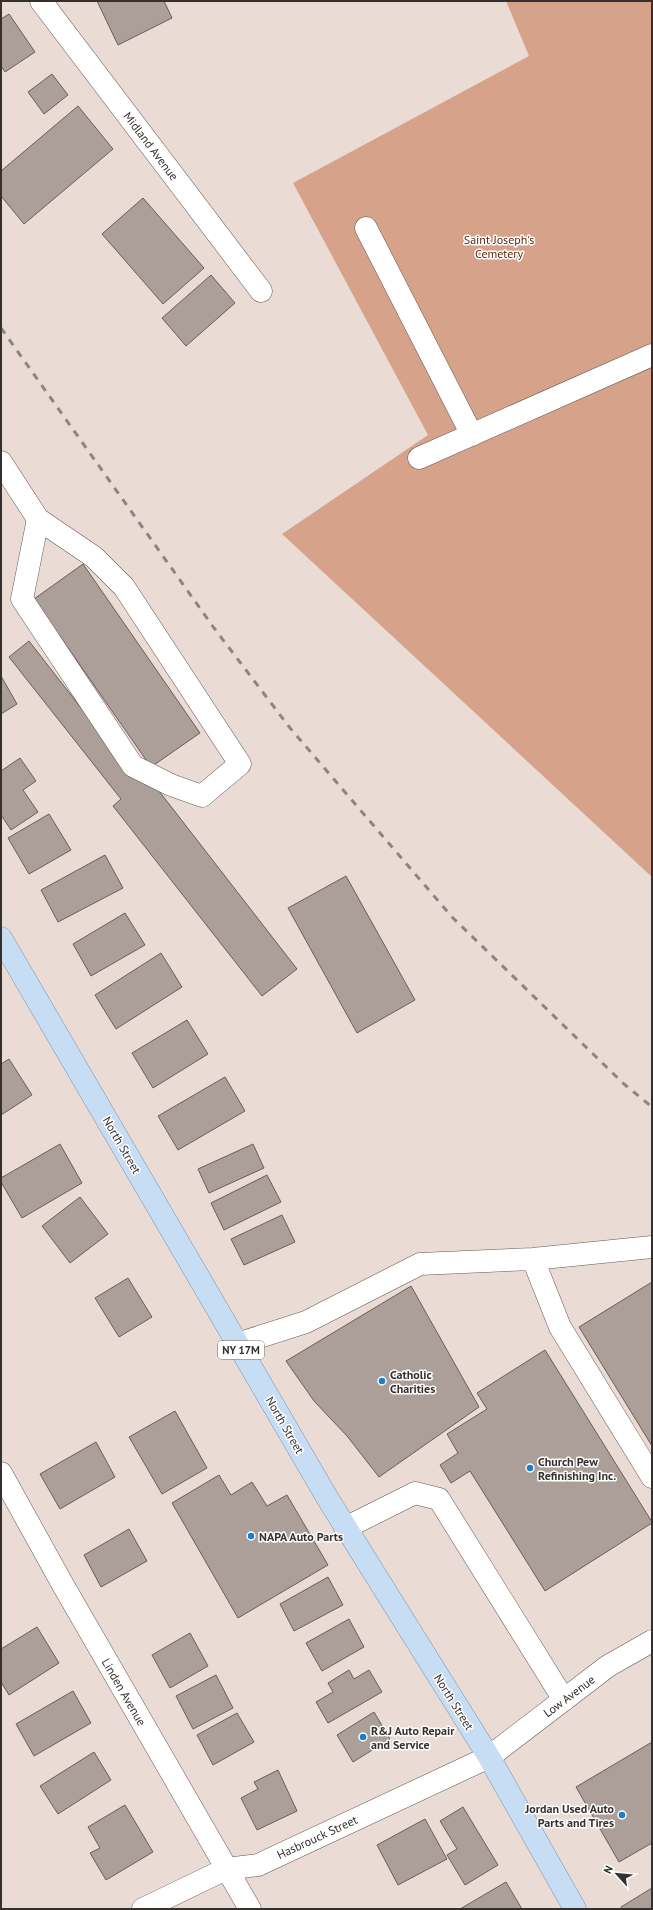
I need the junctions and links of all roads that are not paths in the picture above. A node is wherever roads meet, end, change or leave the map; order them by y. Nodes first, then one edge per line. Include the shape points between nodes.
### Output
1 (41, 1) edge
2 (366, 228) dead end
3 (261, 291) dead end
4 (652, 355) edge
5 (472, 435) junction
6 (420, 458) dead end
7 (1, 462) edge
8 (38, 520) junction
9 (1, 938) edge
10 (652, 1247) edge
11 (533, 1258) junction
12 (237, 1344) junction
13 (1, 1473) edge
14 (652, 1477) edge
15 (345, 1528) junction
16 (652, 1641) edge
17 (564, 1700) junction
18 (489, 1757) junction
19 (226, 1868) junction
20 (143, 1909) edge
21 (250, 1909) edge
22 (575, 1909) edge

1 - 3 street, Midland Avenue
2 - 5 street
4 - 5 street
5 - 6 street
7 - 8 street
8 - 8 street via 94,558 124,587 240,764 202,796 171,785 133,766 22,599
9 - 12 main road, North Street / NY 17M
10 - 11 street
11 - 12 street via 420,1264 306,1322
11 - 14 street via 560,1328
12 - 15 main road, North Street / NY 17M
13 - 19 street, Linden Avenue
15 - 17 street via 415,1492 439,1500
15 - 18 main road, North Street / NY 17M
16 - 17 street, Low Avenue via 608,1666
17 - 18 street, Low Avenue
18 - 19 street, Hasbrouck Street via 258,1865
18 - 22 main road, North Street / NY 17M
19 - 20 street, Hasbrouck Street
19 - 21 street, Linden Avenue

